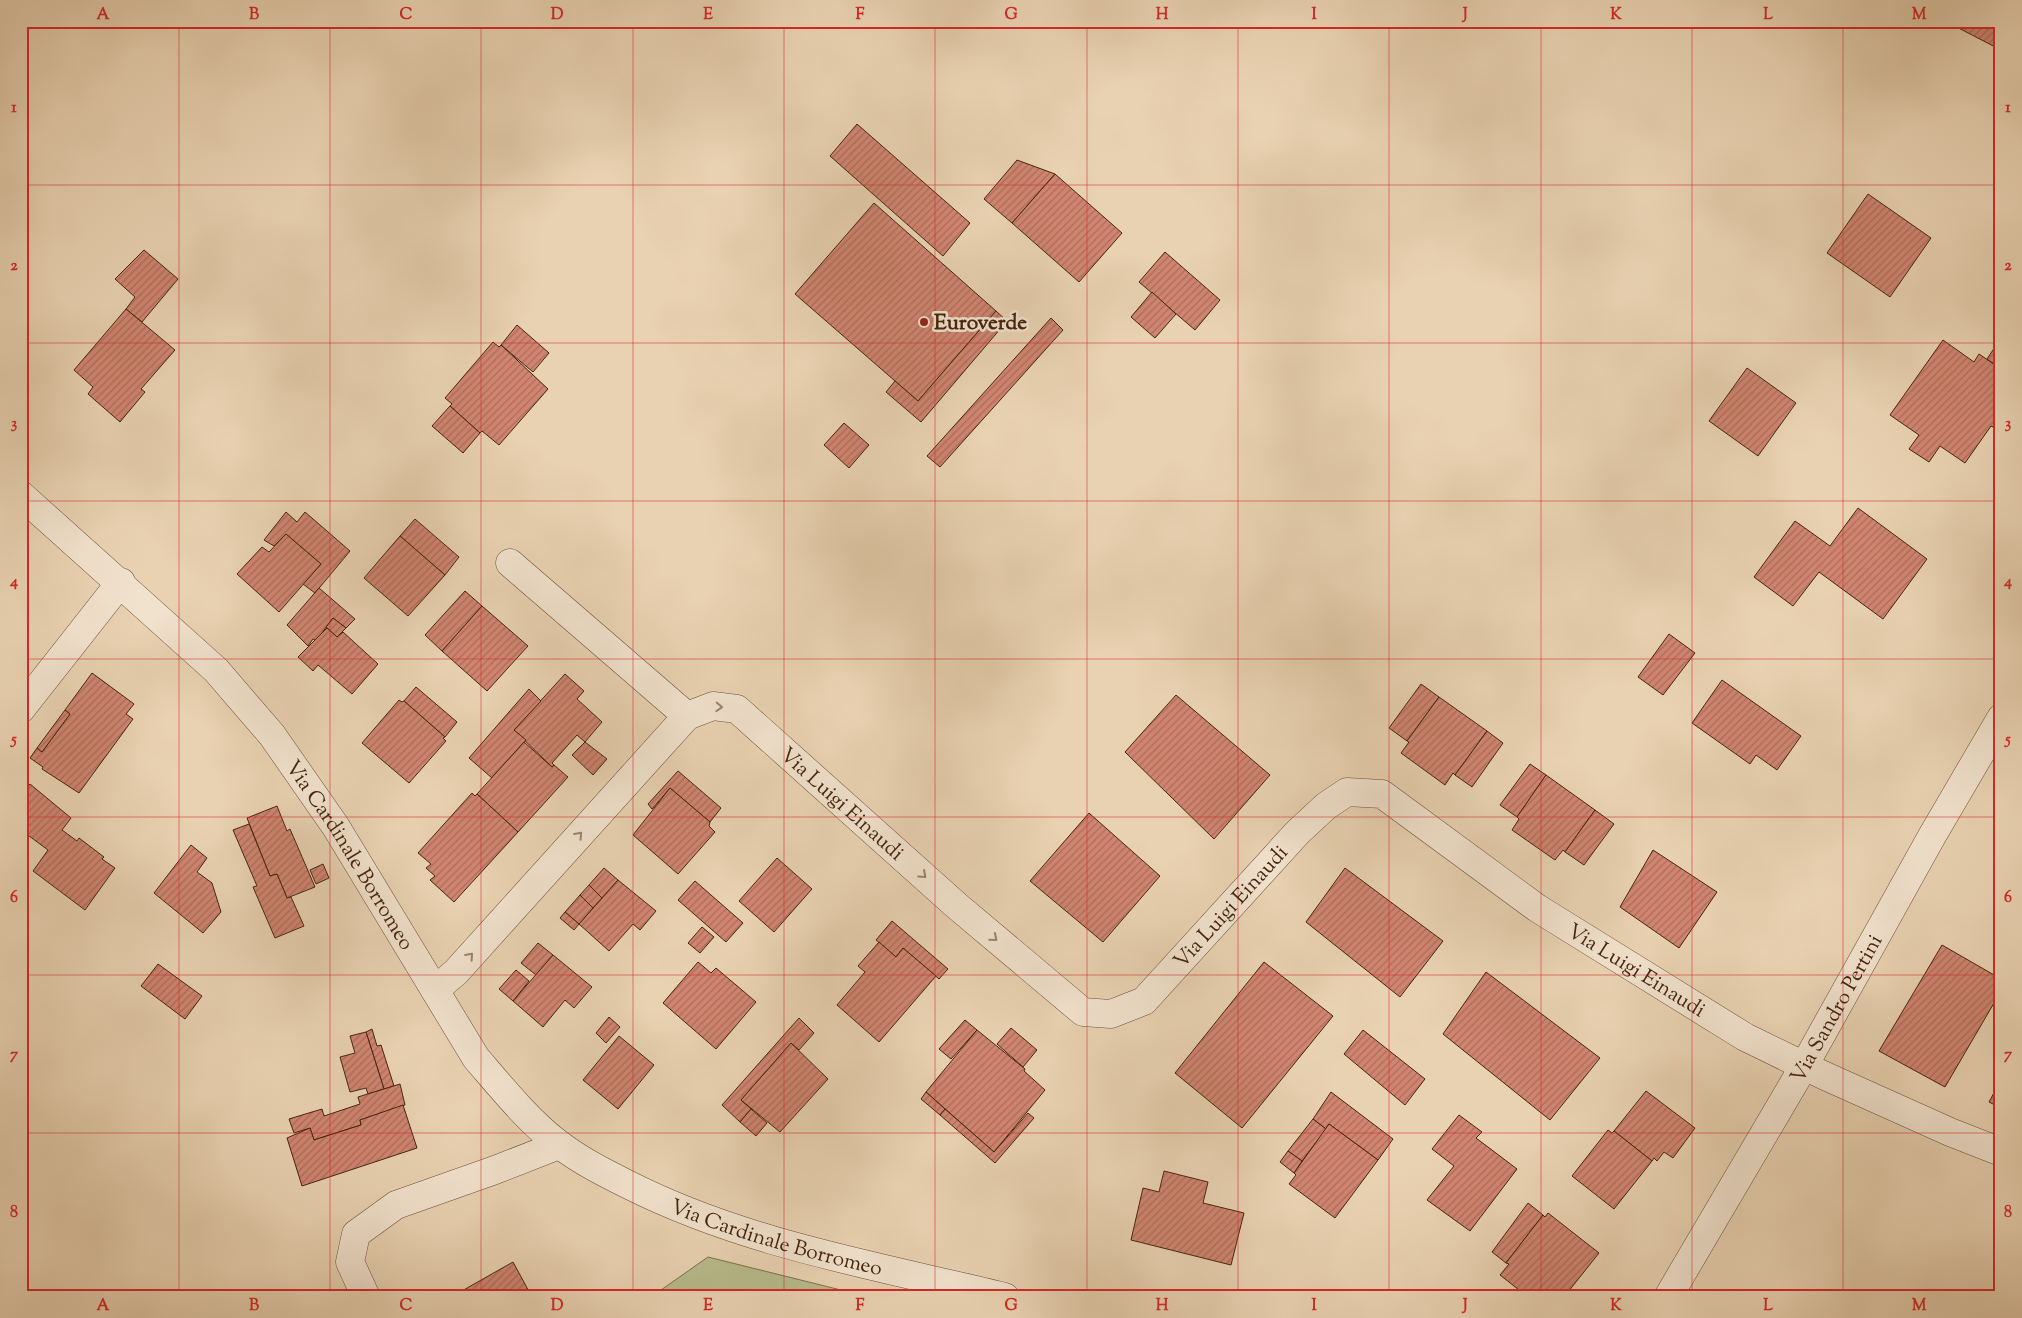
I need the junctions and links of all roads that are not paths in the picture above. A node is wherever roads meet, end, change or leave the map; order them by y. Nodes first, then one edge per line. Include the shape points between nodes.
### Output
1 (21, 495) edge
2 (510, 563) dead end
3 (121, 582) junction
4 (21, 709) edge
5 (687, 716) junction
6 (2001, 718) edge
7 (435, 990) junction
8 (1804, 1066) junction
9 (559, 1145) junction
10 (2001, 1152) edge
11 (366, 1297) edge
12 (1005, 1297) edge
13 (1668, 1297) edge

1 - 3 street, Via Cardinale Borromeo
2 - 5 street
3 - 4 street
3 - 7 street, Via Cardinale Borromeo via 216,670 272,735 336,827
7 -> 5 street, Via Luigi Einaudi via 456,972
5 -> 8 street, Via Luigi Einaudi via 713,706 737,709 957,906 1083,1012 1111,1014 1144,1000 1326,806 1347,792 1382,794 1537,908 1745,1037
6 - 8 street, Via Sandro Pertini
7 - 9 street, Via Cardinale Borromeo via 476,1058 501,1088
8 - 10 street, Via Luigi Einaudi
8 - 13 street, Via Sandro Pertini
9 - 11 street via 396,1205 356,1234 350,1262
9 - 12 street, Via Cardinale Borromeo via 594,1168 662,1202 717,1224 795,1247

